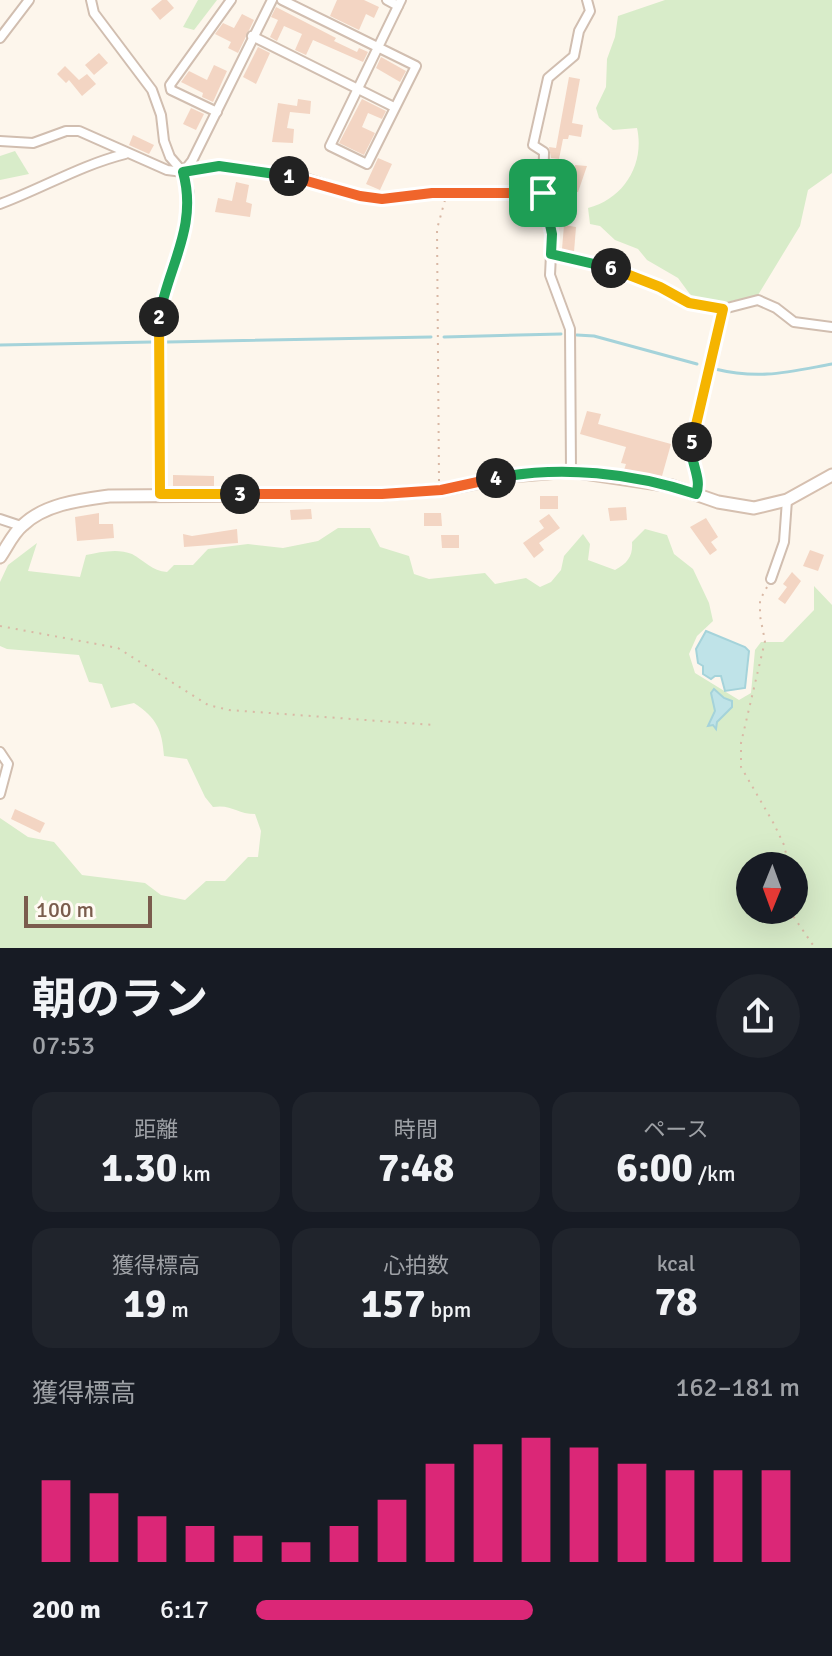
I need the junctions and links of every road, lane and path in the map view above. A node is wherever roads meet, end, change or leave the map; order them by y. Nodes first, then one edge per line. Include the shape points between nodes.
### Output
1 (29, 0) edge
2 (91, 0) edge
3 (231, 0) edge
4 (272, 0) edge
5 (282, 0) edge
6 (387, 0) edge
7 (587, 0) edge
8 (400, 3) edge
9 (252, 36) junction
10 (0, 38) edge
11 (379, 47) junction
12 (358, 90) junction
13 (394, 107) junction
14 (217, 112) junction
15 (0, 141) edge
16 (126, 154) junction
17 (183, 172) junction
18 (543, 193) junction
19 (447, 194) junction
20 (0, 204) edge
21 (551, 254) junction
22 (723, 309) junction
23 (832, 327) edge
24 (571, 471) junction
25 (832, 475) edge
26 (441, 490) junction
27 (160, 494) junction
28 (696, 494) junction
29 (787, 500) junction
30 (0, 519) edge
31 (21, 526) junction
32 (0, 557) edge
33 (771, 579) joint
34 (0, 626) edge
35 (434, 725) dead end
36 (0, 752) edge
37 (0, 794) edge
38 (786, 852) edge
39 (799, 924) edge
40 (815, 948) edge

1 - 10 street
2 - 17 street via 94,13 152,90 170,157
3 - 14 street via 170,85
4 - 9 street
5 - 11 street
6 - 8 street
7 - 18 street via 590,11 574,56 548,78 541,103 533,145 544,152
8 - 11 street
9 - 12 street
9 - 14 street
11 - 12 street
11 - 13 street via 416,66
12 - 13 street
12 - 13 street via 330,146 348,156 367,164
14 - 17 street
15 - 16 street via 33,143 79,131
16 - 17 street
16 - 20 street
17 - 19 street via 219,166 264,172 382,199
17 - 27 street via 189,193 187,219 159,317
18 - 19 street
18 - 21 street
19 - 26 path via 437,229
21 - 22 street via 606,266 689,303
21 - 24 street via 550,275 570,329
22 - 23 street via 758,300 794,322
22 - 28 path via 690,451
24 - 26 main road
24 - 28 main road
25 - 29 main road
26 - 27 main road
27 - 31 main road via 68,502
28 - 29 main road via 754,508
29 - 33 street via 784,542
30 - 31 street
31 - 32 main road
33 - 38 path via 760,600 765,641 741,743 741,767
34 - 35 path via 118,648 208,705 229,710
36 - 37 street via 8,764
39 - 40 path

